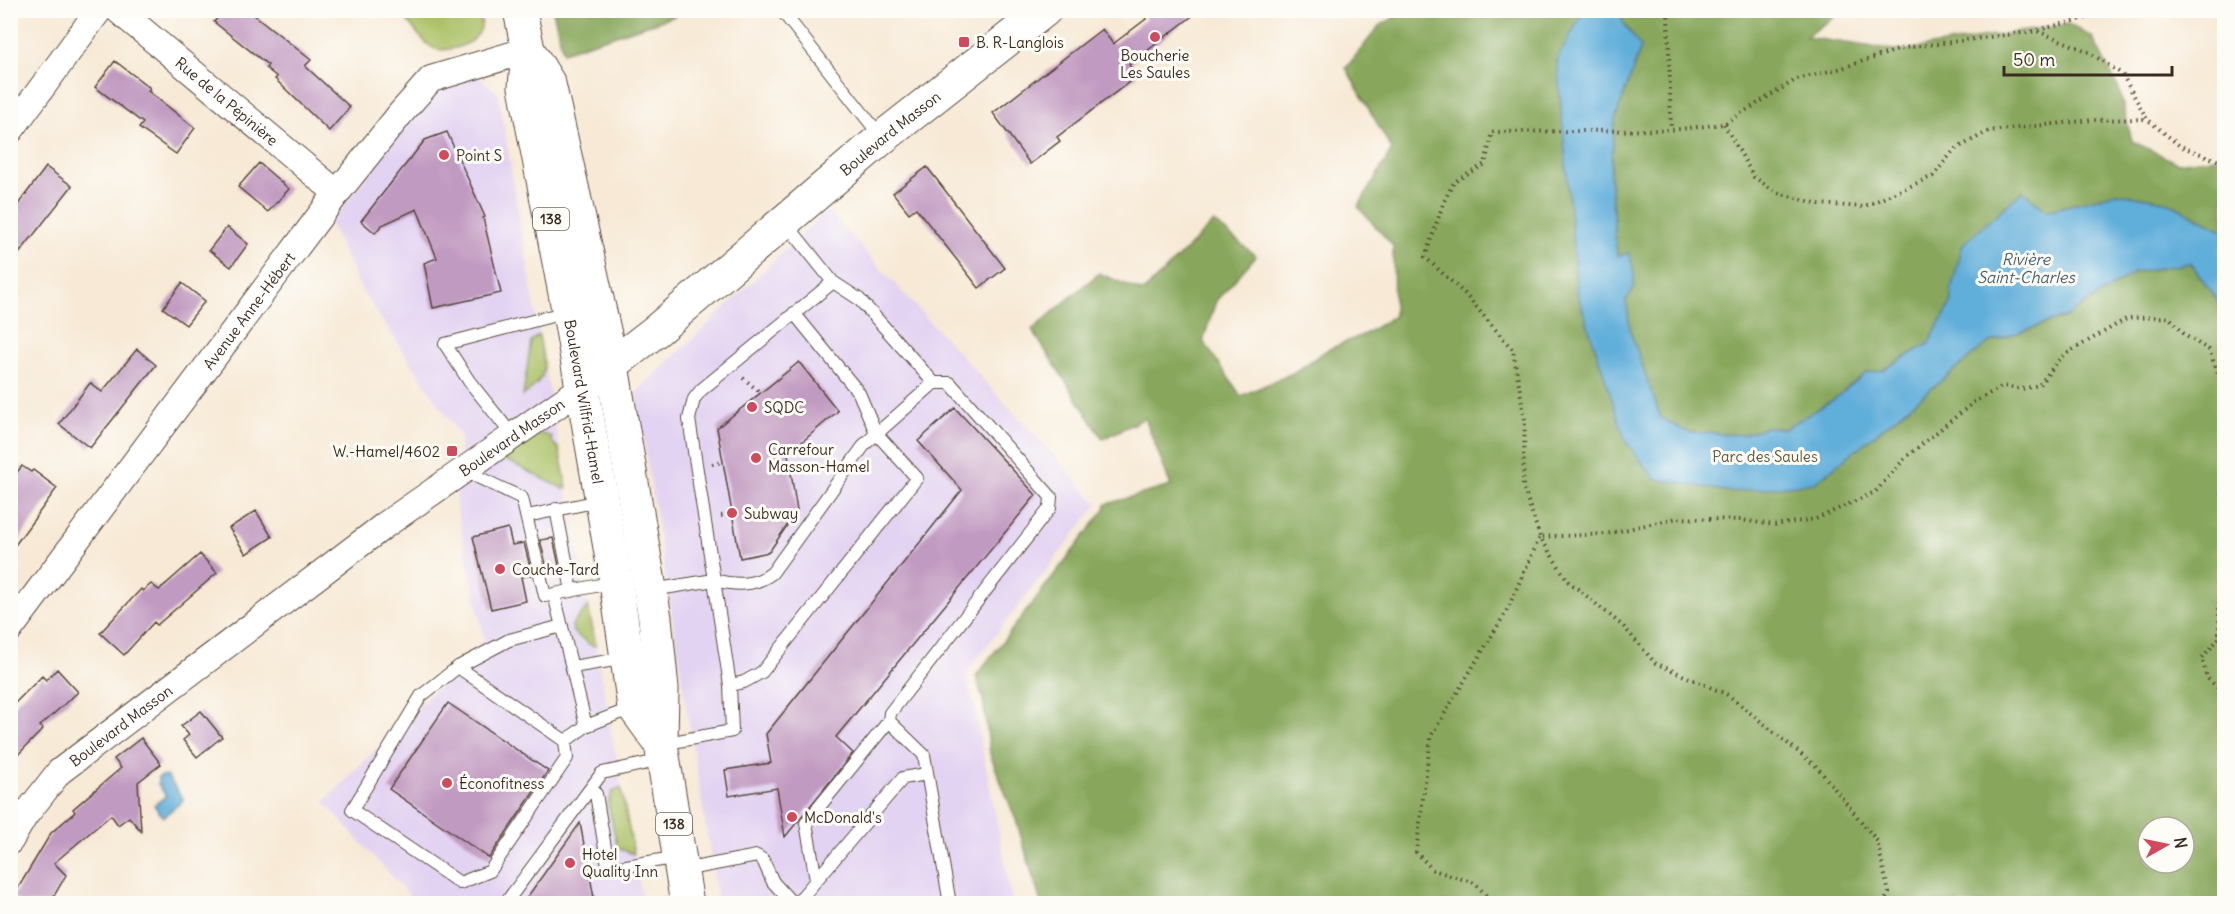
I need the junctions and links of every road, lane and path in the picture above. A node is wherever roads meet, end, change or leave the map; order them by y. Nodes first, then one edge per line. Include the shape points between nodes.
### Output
1 (99, 10) edge
2 (118, 10) edge
3 (520, 10) edge
4 (792, 10) edge
5 (1046, 10) edge
6 (1668, 10) edge
7 (2103, 10) edge
8 (2037, 31) junction
9 (528, 50) junction
10 (2147, 119) junction
11 (1724, 124) junction
12 (1671, 130) junction
13 (10, 131) edge
14 (882, 138) junction
15 (2224, 164) edge
16 (337, 193) junction
17 (784, 221) junction
18 (833, 282) junction
19 (568, 311) junction
20 (794, 313) junction
21 (612, 366) junction
22 (729, 367) junction
23 (934, 383) junction
24 (582, 388) junction
25 (2224, 388) edge
26 (760, 393) dead end
27 (876, 433) junction
28 (513, 436) junction
29 (462, 470) junction
30 (2224, 488) edge
31 (2224, 499) edge
32 (601, 501) junction
33 (556, 509) junction
34 (527, 516) junction
35 (1540, 537) junction
36 (2224, 556) edge
37 (714, 580) junction
38 (616, 582) junction
39 (651, 590) junction
40 (572, 591) junction
41 (554, 594) junction
42 (562, 626) junction
43 (10, 629) edge
44 (627, 657) junction
45 (458, 667) junction
46 (572, 667) junction
47 (730, 685) junction
48 (2224, 694) edge
49 (634, 707) junction
50 (889, 721) junction
51 (586, 726) junction
52 (565, 741) junction
53 (662, 752) junction
54 (927, 774) junction
55 (590, 789) junction
56 (10, 841) edge
57 (681, 864) junction
58 (816, 880) junction
59 (505, 903) edge
60 (687, 903) edge
61 (794, 903) edge
62 (950, 903) edge
63 (1494, 903) edge
64 (1883, 903) edge

1 - 13 street
2 - 16 street, Rue de la Pépinière
3 - 9 main road, Boulevard Wilfrid-Hamel / 138
4 - 14 lane via 786,16
5 - 14 main road, Boulevard Masson
6 - 12 path
7 - 8 path
8 - 10 path via 2086,51 2122,74
8 - 11 path via 1904,48 1797,80
9 - 16 street, Avenue Anne-Hébert via 431,79
9 - 19 main road, Boulevard Wilfrid-Hamel / 138 via 525,87
9 - 21 main road, Boulevard Wilfrid-Hamel / 138 via 549,84
10 - 11 path via 2092,120 1989,131 1954,150 1933,176 1863,207 1819,204 1778,193 1754,177
10 - 15 path via 2180,147
11 - 12 path
12 - 35 path via 1492,132 1485,164 1454,182 1425,256 1465,294 1513,350 1525,420 1522,486
14 - 17 main road, Boulevard Masson
16 - 43 street, Avenue Anne-Hébert
17 - 18 lane
17 - 21 main road, Boulevard Masson
18 - 20 lane
18 - 23 lane via 859,299
19 - 24 main road, Boulevard Wilfrid-Hamel / 138
19 - 28 lane via 445,344
20 - 22 lane
20 - 27 lane via 859,393
21 - 24 main road, Boulevard Masson
21 - 39 main road, Boulevard Wilfrid-Hamel / 138
22 - 26 path
22 - 37 lane via 694,399 689,419
23 - 27 lane
23 - 50 lane via 950,383 1051,497 1050,508 890,713
24 - 28 street, Boulevard Masson
24 - 32 main road, Boulevard Wilfrid-Hamel / 138
25 - 35 path via 2209,350 2186,336 2169,317 2128,318 2061,356 2038,385 2022,389 2003,386 1974,402 1906,457 1875,492 1816,519 1774,525 1677,518 1606,534
27 - 37 lane via 853,458 772,573 736,585
27 - 47 lane via 917,478 762,672
28 - 29 street, Boulevard Masson
29 - 34 lane via 522,498
29 - 56 street, Boulevard Masson via 59,772
30 - 31 path
32 - 33 lane
32 - 38 main road, Boulevard Wilfrid-Hamel / 138
33 - 34 lane
33 - 40 lane
34 - 41 lane via 544,596
35 - 63 path via 1506,612 1431,736 1423,791 1416,852 1433,870 1475,883
35 - 64 path via 1568,581 1623,626 1655,663 1728,695 1817,767 1876,841 1889,893
36 - 48 path via 2219,562 2219,638 2202,658 2207,678
37 - 39 lane
37 - 47 lane
38 - 40 lane
38 - 44 main road, Boulevard Wilfrid-Hamel / 138
39 - 53 main road, Boulevard Wilfrid-Hamel / 138 via 662,689
40 - 41 lane
41 - 42 lane
42 - 45 lane via 508,640
42 - 46 lane
44 - 46 lane
44 - 49 main road, Boulevard Wilfrid-Hamel / 138
45 - 52 lane
45 - 52 lane via 421,696 352,810 460,883 490,871 567,758
46 - 51 lane
47 - 53 lane via 732,731
49 - 51 lane
49 - 53 main road, Boulevard Wilfrid-Hamel / 138
50 - 54 lane via 924,755
50 - 58 lane via 806,823
51 - 52 lane
53 - 55 lane via 602,773
53 - 57 main road, Boulevard Wilfrid-Hamel / 138
54 - 58 lane via 903,778
54 - 62 lane
55 - 57 lane via 596,794 608,860 615,868
55 - 59 lane
57 - 60 main road, Boulevard Wilfrid-Hamel / 138
57 - 61 lane via 757,856 763,860 773,882
58 - 61 lane

